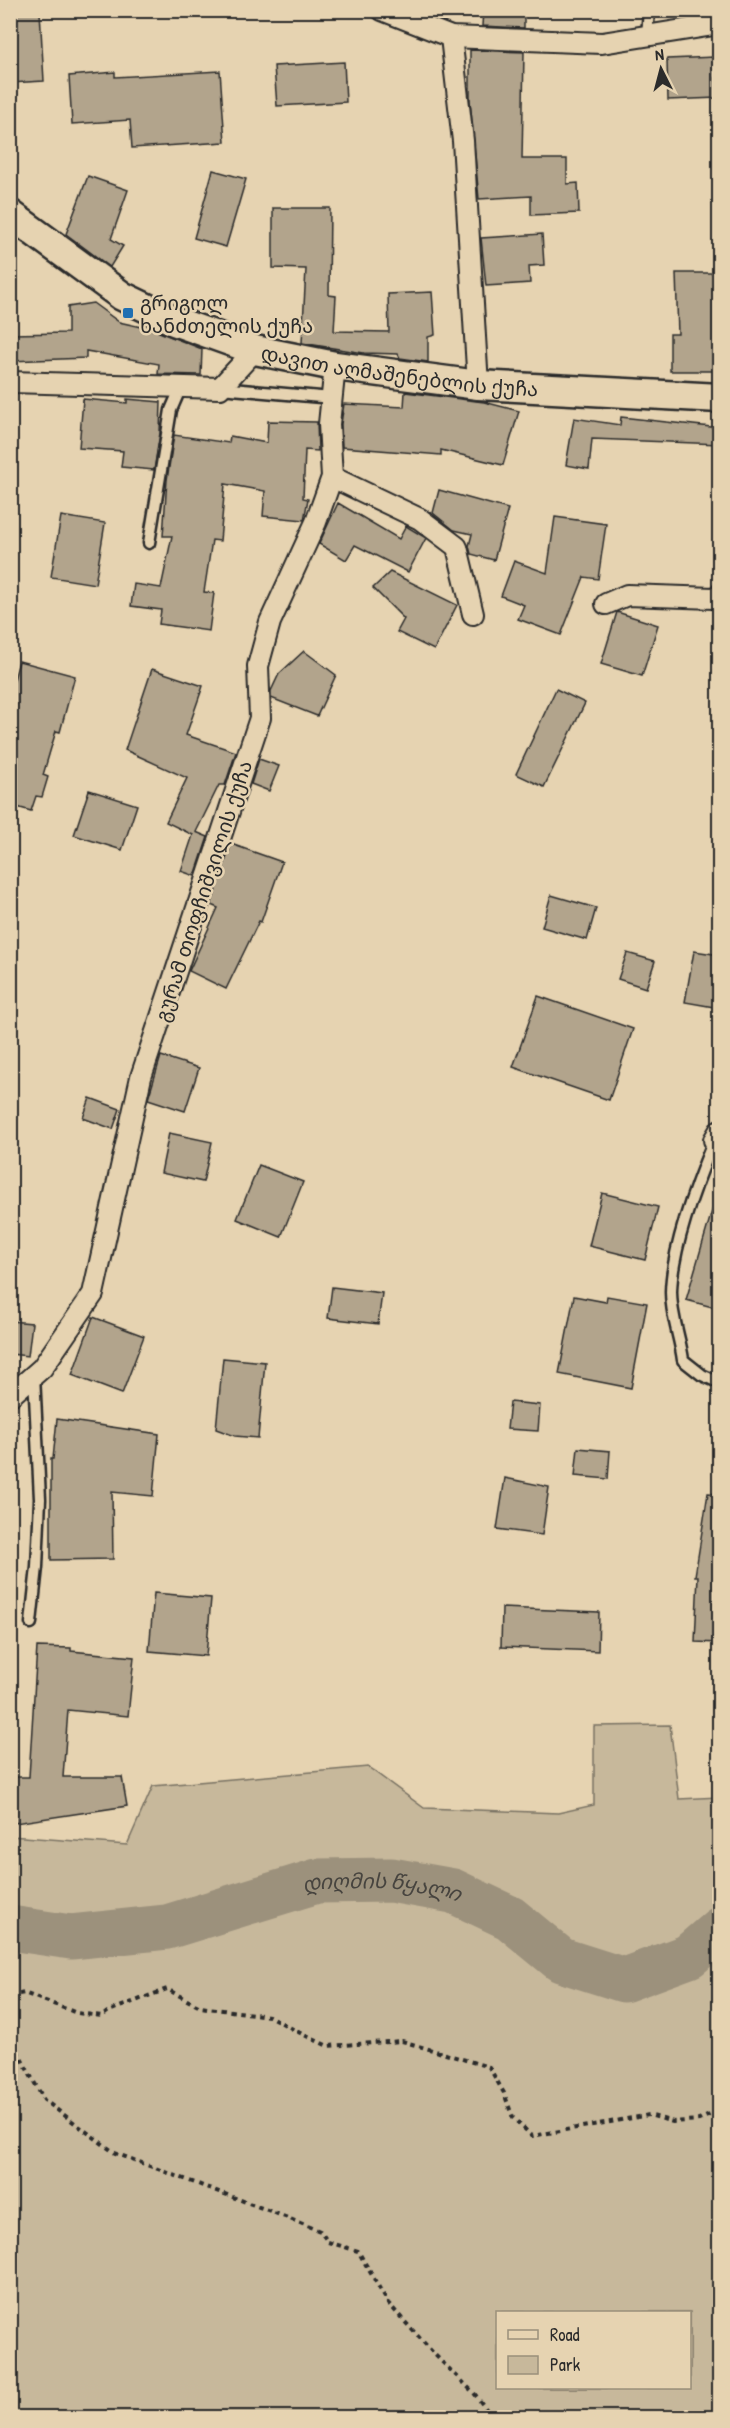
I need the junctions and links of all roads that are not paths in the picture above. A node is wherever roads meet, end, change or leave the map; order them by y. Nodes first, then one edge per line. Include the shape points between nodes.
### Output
1 (382, 10) edge
2 (649, 10) edge
3 (720, 24) edge
4 (647, 36) junction
5 (451, 38) junction
6 (10, 214) edge
7 (255, 350) junction
8 (336, 366) junction
9 (10, 382) edge
10 (477, 385) junction
11 (181, 387) junction
12 (220, 388) junction
13 (332, 398) junction
14 (720, 398) edge
15 (332, 477) junction
16 (149, 543) dead end
17 (720, 594) edge
18 (606, 604) dead end
19 (473, 614) dead end
20 (717, 1135) edge
21 (34, 1375) junction
22 (720, 1383) edge
23 (10, 1396) edge
24 (31, 1623) dead end

1 - 5 street
2 - 4 lane
3 - 4 street
4 - 5 street via 602,43
5 - 10 street via 464,141
6 - 7 street, დავით აღმაშენებლის ქუჩა via 122,296 174,321
7 - 8 street, დავით აღმაშენებლის ქუჩა
7 - 12 street
8 - 10 street, დავით აღმაშენებლის ქუჩა
8 - 13 street, გურამ თოფჩიშვილის ქუჩა
9 - 11 street
10 - 14 street, დავით აღმაშენებლის ქუჩა
11 - 12 street
11 - 16 lane via 171,410
12 - 13 lane
13 - 15 street, გურამ თოფჩიშვილის ქუჩა
15 - 19 street via 420,519 457,547
15 - 21 street, გურამ თოფჩიშვილის ქუჩა via 270,622 258,666 260,718 141,1077 93,1294
17 - 18 street via 714,598 627,595
20 - 22 lane via 702,1169 675,1261 671,1292 683,1360
21 - 23 street, გურამ თოფჩიშვილის ქუჩა
21 - 24 lane via 40,1499

